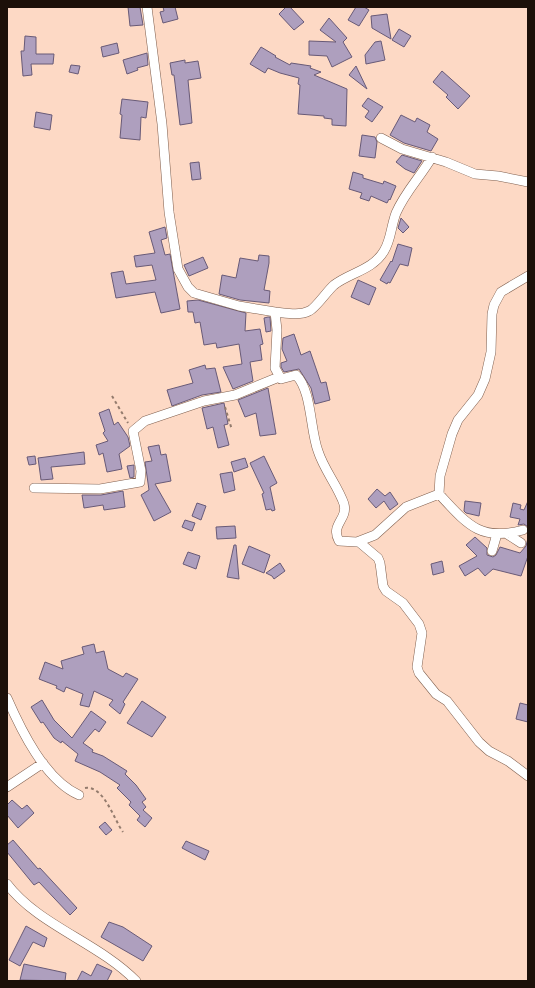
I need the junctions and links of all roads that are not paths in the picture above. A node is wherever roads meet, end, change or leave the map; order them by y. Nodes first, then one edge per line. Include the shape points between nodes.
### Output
1 (147, 7) edge
2 (381, 138) dead end
3 (432, 157) junction
4 (528, 182) edge
5 (528, 276) edge
6 (276, 312) junction
7 (279, 377) junction
8 (34, 488) dead end
9 (442, 497) junction
10 (523, 530) dead end
11 (497, 534) junction
12 (507, 534) junction
13 (359, 542) junction
14 (521, 543) dead end
15 (492, 551) dead end
16 (7, 698) edge
17 (43, 763) junction
18 (528, 776) edge
19 (7, 787) edge
20 (80, 794) dead end
21 (7, 884) edge
22 (136, 981) edge

1 - 6 street via 162,124 169,212 178,269 194,293 239,306
2 - 3 street via 402,149
3 - 4 street via 475,174
3 - 6 street via 422,175 404,196 395,214 390,238 377,260 336,284 323,295 311,311 301,314
5 - 9 street via 501,292 494,305 488,366 478,395 458,420 452,434 440,476
6 - 7 street via 275,368
7 - 8 street via 225,398 204,401 145,421 133,431 141,471 140,482 100,489
7 - 13 street via 281,379 296,375 306,393 318,452 344,505 344,515 336,527 335,534 339,541
9 - 11 street via 467,524 487,533
9 - 13 street via 406,507 375,535
10 - 12 street
11 - 12 street
11 - 15 street
12 - 14 street
13 - 18 street via 378,558 382,586 403,603 419,624 422,633 417,667 419,673 436,694 445,699 480,742
16 - 17 street via 27,739
17 - 19 street
17 - 20 street via 68,789
21 - 22 street via 27,905 96,949

